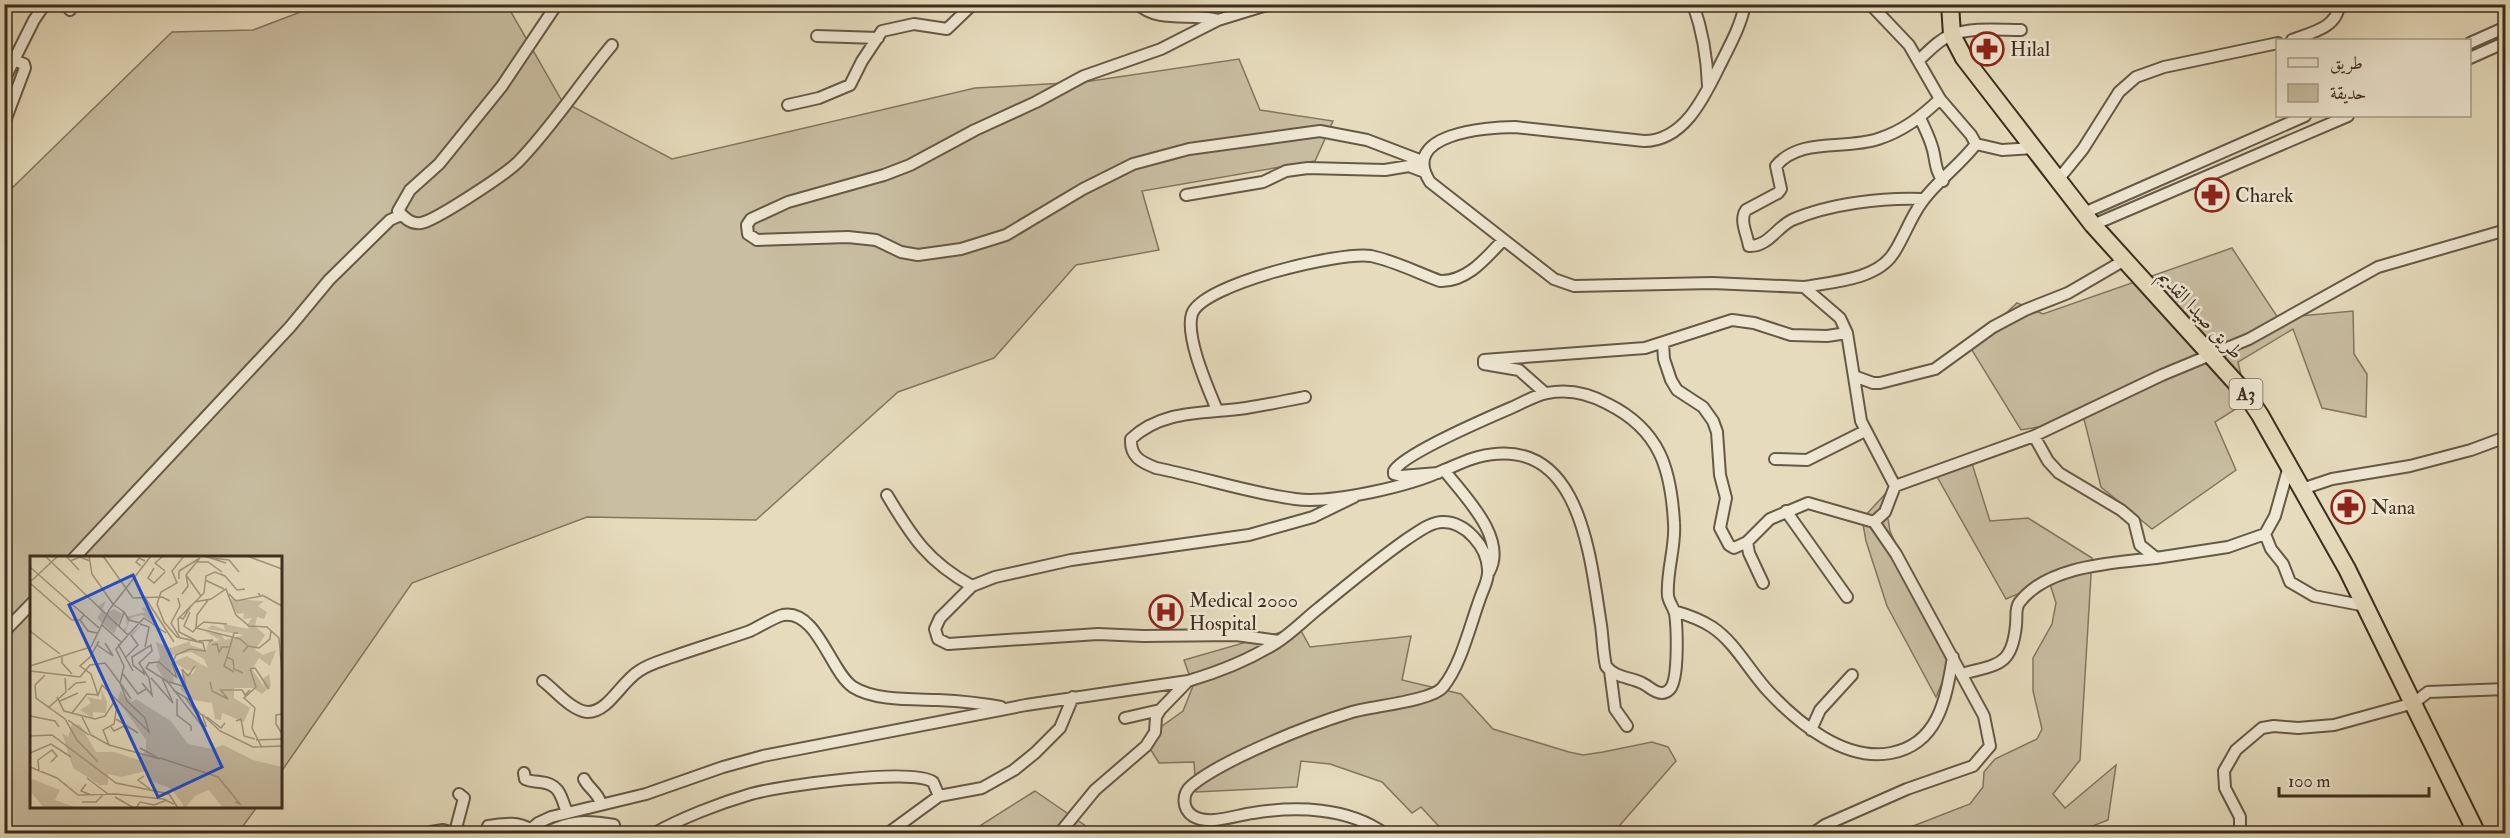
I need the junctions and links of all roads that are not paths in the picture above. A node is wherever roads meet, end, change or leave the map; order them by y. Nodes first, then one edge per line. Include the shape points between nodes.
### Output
1 (45, 4) edge
2 (556, 4) edge
3 (973, 4) edge
4 (1138, 4) edge
5 (1270, 4) edge
6 (1693, 4) edge
7 (1745, 4) edge
8 (1870, 4) edge
9 (1950, 4) edge
10 (2340, 4) edge
11 (1250, 6) edge
12 (1218, 20) junction
13 (2505, 27) edge
14 (2021, 30) dead end
15 (1952, 35) junction
16 (817, 36) dead end
17 (878, 38) junction
18 (2295, 39) edge
19 (2505, 42) edge
20 (2276, 43) edge
21 (2471, 43) edge
22 (612, 45) dead end
23 (2471, 57) edge
24 (16, 61) junction
25 (1918, 61) junction
26 (4, 80) edge
27 (1708, 89) junction
28 (1940, 99) junction
29 (788, 105) dead end
30 (2304, 117) edge
31 (2343, 117) edge
32 (1920, 118) junction
33 (5, 121) edge
34 (2324, 121) edge
35 (1976, 144) junction
36 (2034, 148) junction
37 (1422, 166) junction
38 (1943, 181) junction
39 (2058, 181) junction
40 (1186, 195) dead end
41 (1924, 199) junction
42 (402, 215) junction
43 (2089, 219) junction
44 (2505, 230) edge
45 (1503, 240) junction
46 (2123, 261) junction
47 (1804, 287) junction
48 (1847, 333) junction
49 (1663, 343) junction
50 (2212, 355) junction
51 (1854, 376) junction
52 (1545, 393) junction
53 (1305, 397) dead end
54 (1217, 410) junction
55 (1865, 431) junction
56 (2034, 436) junction
57 (2505, 437) edge
58 (1775, 459) dead end
59 (2289, 466) junction
60 (1441, 472) junction
61 (1895, 486) junction
62 (2302, 489) junction
63 (1362, 493) junction
64 (887, 495) dead end
65 (1786, 511) junction
66 (1874, 522) junction
67 (2265, 534) junction
68 (1747, 542) junction
69 (76, 556) edge
70 (2156, 558) junction
71 (1489, 572) junction
72 (1763, 583) dead end
73 (972, 586) junction
74 (1847, 597) dead end
75 (30, 605) edge
76 (2366, 606) junction
77 (1674, 611) junction
78 (4, 632) edge
79 (1279, 641) junction
80 (1953, 657) junction
81 (1610, 672) junction
82 (1962, 674) junction
83 (1852, 675) dead end
84 (543, 681) dead end
85 (1188, 681) junction
86 (2505, 689) edge
87 (1074, 697) junction
88 (2414, 703) junction
89 (1010, 708) junction
90 (1160, 710) junction
91 (1125, 718) dead end
92 (1628, 726) dead end
93 (1811, 730) junction
94 (524, 773) dead end
95 (584, 779) dead end
96 (459, 794) dead end
97 (939, 796) junction
98 (601, 804) junction
99 (567, 813) junction
100 (614, 825) dead end
101 (488, 826) dead end
102 (527, 831) edge
103 (431, 832) dead end
104 (455, 833) edge
105 (544, 834) edge
106 (653, 834) edge
107 (887, 834) edge
108 (1059, 834) edge
109 (1384, 834) edge
110 (1812, 834) edge
111 (2175, 834) edge
112 (2203, 834) edge
113 (2240, 834) edge
114 (2477, 834) edge

1 - 24 street
2 - 42 street via 495,94 439,164 410,190 398,211
3 - 17 street via 947,29 914,24 882,31
4 - 12 street via 1152,14
5 - 11 street
6 - 27 street via 1707,54
7 - 27 street via 1739,26
8 - 25 street via 1909,45
9 - 15 highway, طريق صيدا القديم / A3
10 - 18 street via 2334,21
11 - 12 street
12 - 37 street via 1161,49 1084,76 910,165 788,201 751,219 748,234 757,240 876,240 918,255 951,251 1006,235 1133,164 1197,148 1320,131 1367,140
13 - 21 street
14 - 15 street
15 - 25 street
15 - 36 highway, طريق صيدا القديم / A3 via 1964,58
16 - 17 street
17 - 29 street via 850,85
19 - 23 street
20 - 39 street via 2164,67 2136,77 2119,92
22 - 42 street via 516,164 464,201 421,223 406,220
24 - 26 street
24 - 33 street via 24,64 25,69
25 - 28 street
27 - 37 street via 1687,119 1669,135 1653,141 1495,127 1438,140 1427,150
28 - 32 street
28 - 35 street
30 - 43 street
31 - 34 street
32 - 38 street via 1934,153 1935,171
32 - 41 street via 1875,140 1787,155 1776,166 1781,189 1746,210 1743,220 1749,246 1755,246 1790,220 1810,214 1867,202
34 - 43 street
35 - 36 street via 2002,150
35 - 38 street
36 - 39 highway, طريق صيدا القديم / A3
37 - 40 street via 1385,170 1308,168 1286,171 1263,182
37 - 45 street via 1430,182
38 - 41 street
39 - 43 highway, طريق صيدا القديم / A3
41 - 47 street via 1885,263 1867,273
42 - 69 street via 390,220 329,280 290,327
43 - 46 highway, طريق صيدا القديم / A3
44 - 50 street via 2378,267
45 - 47 street via 1554,279 1574,286 1712,283
45 - 54 street via 1464,276 1452,281 1440,281 1370,256 1341,257 1272,272 1207,299 1192,314 1192,335
46 - 50 highway, طريق صيدا القديم / A3
46 - 51 street via 1993,327 1935,369 1881,383
47 - 48 street via 1840,318
48 - 49 street via 1791,335 1732,320
48 - 51 street
49 - 52 street via 1627,350 1484,360 1484,364 1519,370
49 - 68 street via 1664,359 1677,390 1703,408 1717,432 1726,498 1720,528 1734,548
50 - 56 street
50 - 59 highway, طريق صيدا القديم / A3 via 2246,394
51 - 55 street
52 - 60 street via 1455,432 1394,471 1397,476
52 - 77 street via 1581,393 1598,398 1635,419 1649,434 1667,470 1672,498 1674,527 1668,599
53 - 54 street
54 - 63 street via 1152,424 1131,439 1134,454 1156,468 1297,499
55 - 58 street via 1808,460
55 - 61 street
56 - 61 street
56 - 70 street via 2059,473 2134,521 2140,545
57 - 62 street via 2410,466 2332,478
59 - 62 highway, طريق صيدا القديم / A3
59 - 67 street via 2275,516
60 - 63 street
60 - 71 street via 1485,524 1493,540 1496,552
60 - 81 street via 1478,457 1504,455 1539,463 1558,477 1576,505 1583,526 1604,660
61 - 66 street via 1885,512
62 - 76 highway, طريق صيدا القديم / A3
63 - 73 street via 1313,517 1249,535 1040,565
64 - 73 street via 924,551
65 - 66 street via 1808,503
65 - 68 street via 1764,523
65 - 74 street
66 - 80 street
67 - 70 street via 2228,547
67 - 76 street via 2290,582 2314,596
68 - 72 street
70 - 82 street via 2073,571 2049,579 2031,590 2017,607 2014,645 2009,654 1999,664
71 - 79 street via 1482,548 1474,537 1454,523 1440,521 1391,550
71 - 109 street via 1460,655 1442,688 1427,697 1313,724 1202,778 1186,793 1184,802 1188,813 1196,818 1210,820 1296,810 1332,812
73 - 79 street via 936,623 935,634 942,642 1098,634 1236,635
75 - 78 street
76 - 88 highway, طريق صيدا القديم / A3
77 - 81 street via 1675,672 1669,691 1660,693
77 - 93 street via 1696,617 1726,638 1768,692
79 - 85 street via 1240,662
80 - 82 street
80 - 93 street via 1935,722 1913,746 1869,754
81 - 92 street via 1615,709
82 - 110 street via 1984,716 1990,746 1973,766 1907,789
83 - 93 street via 1820,710
84 - 89 street via 579,709 598,710 608,705 624,682 641,669 751,630 780,615 790,615 814,632 852,686 892,698
85 - 87 street
85 - 90 street
86 - 88 street via 2428,692
87 - 89 street
87 - 97 street via 1060,728 1014,770 982,788
88 - 113 street via 2334,725 2274,726 2250,736 2228,763 2223,778 2240,817
88 - 114 highway, طريق صيدا القديم / A3
89 - 98 street via 763,756 646,794
90 - 91 street
90 - 108 street via 1155,732 1146,746 1095,790
94 - 99 street via 530,782 555,786 561,792
95 - 98 street
96 - 104 street via 464,798
97 - 106 street via 933,782 919,776 854,778 752,794
97 - 107 street
98 - 99 street
99 - 102 street
100 - 105 street via 586,820 558,826
101 - 102 street via 507,822 522,825
103 - 104 street
111 - 112 street

